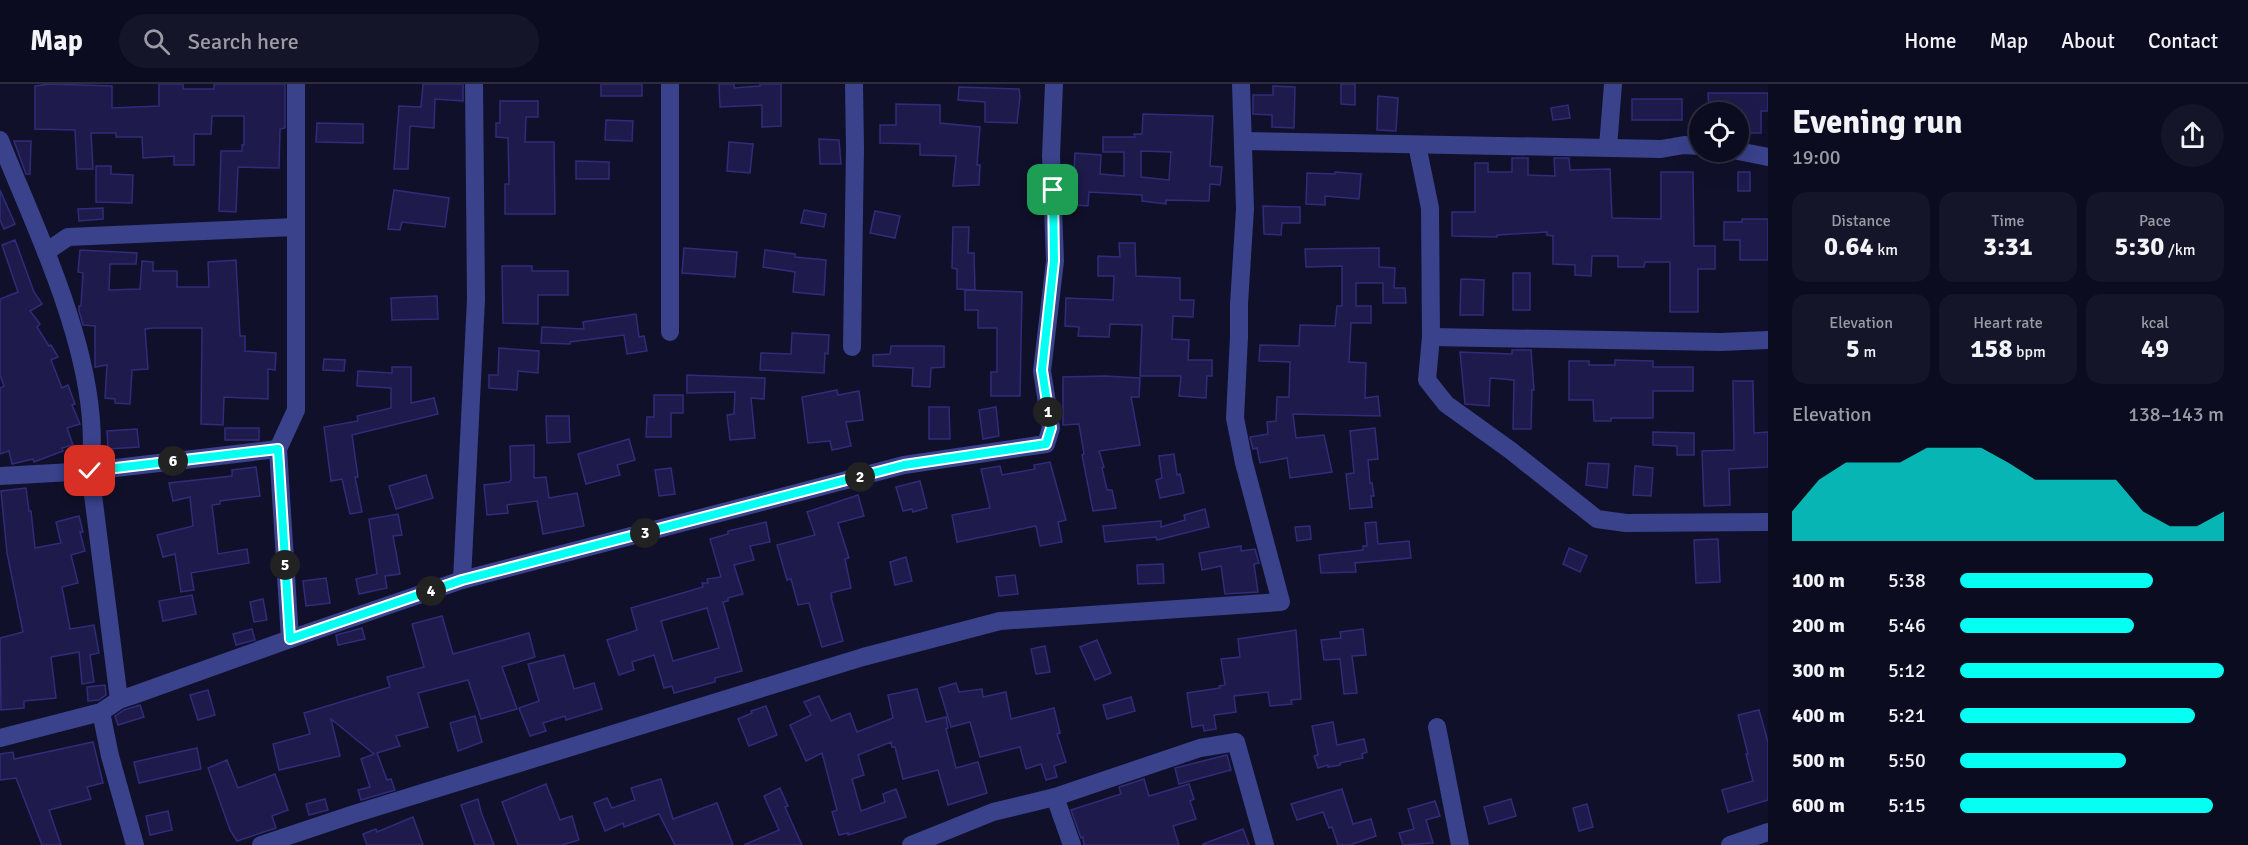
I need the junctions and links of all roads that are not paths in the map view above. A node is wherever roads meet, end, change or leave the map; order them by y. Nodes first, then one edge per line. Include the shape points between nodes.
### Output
1 (296, 84) edge
2 (474, 84) edge
3 (670, 84) edge
4 (854, 84) edge
5 (1054, 84) edge
6 (1241, 84) edge
7 (1613, 84) edge
8 (0, 140) edge
9 (1244, 141) junction
10 (1416, 145) junction
11 (1689, 145) edge
12 (1608, 147) junction
13 (1749, 153) edge
14 (1768, 157) edge
15 (7, 177) edge
16 (296, 227) junction
17 (45, 252) junction
18 (670, 332) dead end
19 (1431, 337) junction
20 (1768, 340) edge
21 (852, 347) dead end
22 (278, 449) junction
23 (90, 471) junction
24 (0, 476) edge
25 (1768, 522) edge
26 (462, 580) junction
27 (290, 639) junction
28 (119, 700) junction
29 (101, 712) junction
30 (1437, 727) dead end
31 (0, 738) edge
32 (1054, 797) junction
33 (1768, 832) edge
34 (135, 845) edge
35 (261, 845) edge
36 (911, 845) edge
37 (1072, 845) edge
38 (1265, 845) edge
39 (1460, 845) edge
40 (1730, 845) edge

1 - 16 street
2 - 26 street via 476,299
3 - 18 street
4 - 21 street
5 - 26 street via 1054,261 1042,370 1051,428 1046,444 904,465
6 - 9 street
7 - 12 street
8 - 15 street
9 - 10 street
9 - 35 street via 1245,209 1235,418 1281,602 1000,621 852,660
10 - 12 street
10 - 19 street via 1430,208
11 - 12 street via 1661,149
13 - 14 street
15 - 17 street
16 - 17 street via 68,237
16 - 22 street via 296,410
17 - 23 street via 81,355 93,451
19 - 20 street
19 - 25 street via 1427,380 1446,404 1597,519 1626,523
22 - 23 street
22 - 27 street
23 - 24 street
23 - 28 street
26 - 27 street
27 - 28 street
28 - 29 street
29 - 31 street
29 - 34 street
30 - 39 street
32 - 36 street via 993,812
32 - 37 street
32 - 38 street via 1200,748 1236,742
33 - 40 street

